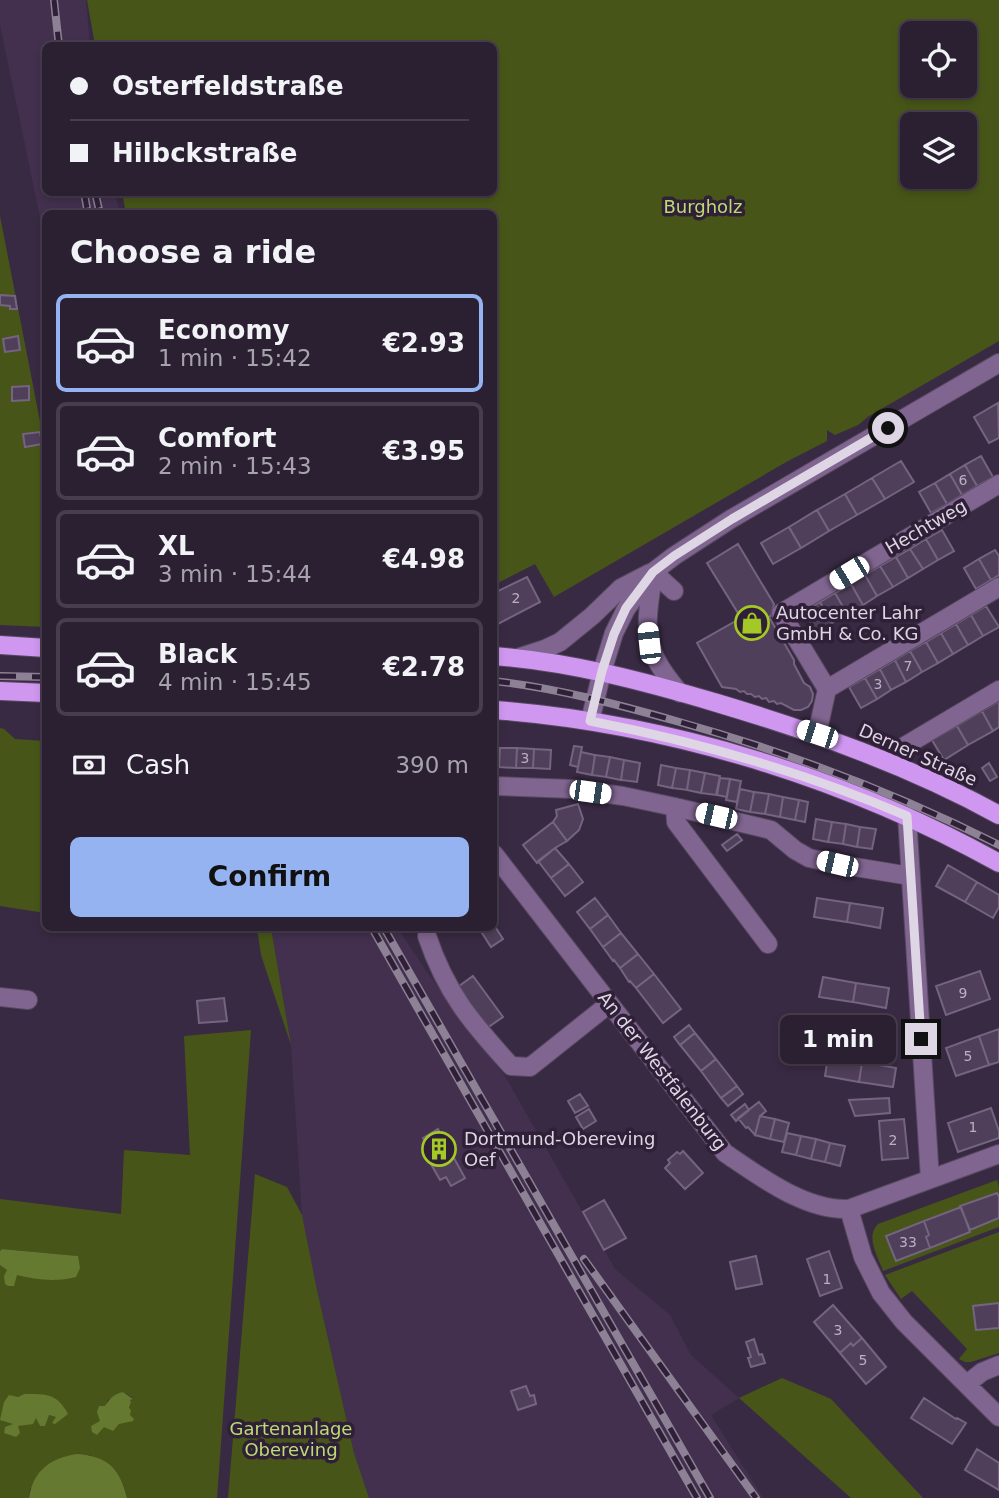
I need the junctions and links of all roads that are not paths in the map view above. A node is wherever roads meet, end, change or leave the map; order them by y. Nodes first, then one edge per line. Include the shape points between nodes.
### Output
1 (999, 363) edge
2 (999, 484) edge
3 (653, 572) junction
4 (999, 587) edge
5 (674, 591) dead end
6 (0, 645) edge
7 (42, 648) edge
8 (497, 656) edge
9 (517, 658) junction
10 (602, 671) junction
11 (827, 689) junction
12 (999, 690) edge
13 (0, 691) edge
14 (680, 692) junction
15 (42, 693) edge
16 (497, 710) edge
17 (590, 721) junction
18 (817, 734) junction
19 (904, 747) dead end
20 (497, 786) edge
21 (675, 807) junction
22 (907, 816) junction
23 (999, 816) edge
24 (497, 858) edge
25 (999, 863) edge
26 (910, 877) junction
27 (427, 936) dead end
28 (768, 944) dead end
29 (0, 997) edge
30 (28, 1000) dead end
31 (610, 1004) junction
32 (999, 1154) edge
33 (930, 1179) junction
34 (849, 1209) junction
35 (999, 1365) edge
36 (967, 1384) junction
37 (999, 1417) edge

1 - 3 street via 732,519
2 - 11 street, Hechtweg via 781,613
3 - 5 street
3 - 9 street via 621,588 560,642
3 - 10 street via 626,608
3 - 14 street via 649,643 663,672
4 - 11 street
6 - 7 main road
8 - 9 main road, Derner Straße
9 - 10 main road, Derner Straße
10 - 14 main road, Derner Straße
10 - 17 street
11 - 18 street
12 - 19 street
13 - 15 main road
14 - 18 main road, Derner Straße
16 - 17 main road
17 - 22 main road via 755,760
18 - 23 main road, Derner Straße
20 - 21 street via 572,789
21 - 26 street via 771,830 810,858
21 - 28 street via 676,821
22 - 25 main road
22 - 26 street
24 - 31 street, An der Westfalenburg
26 - 33 street
27 - 31 street via 434,959 462,1010 511,1066 530,1067
29 - 30 street
31 - 34 street, An der Westfalenburg via 725,1153 766,1181 809,1202
32 - 33 street, An der Westfalenburg
33 - 34 street, An der Westfalenburg
34 - 36 street via 863,1258 881,1293
35 - 36 street
36 - 37 street

